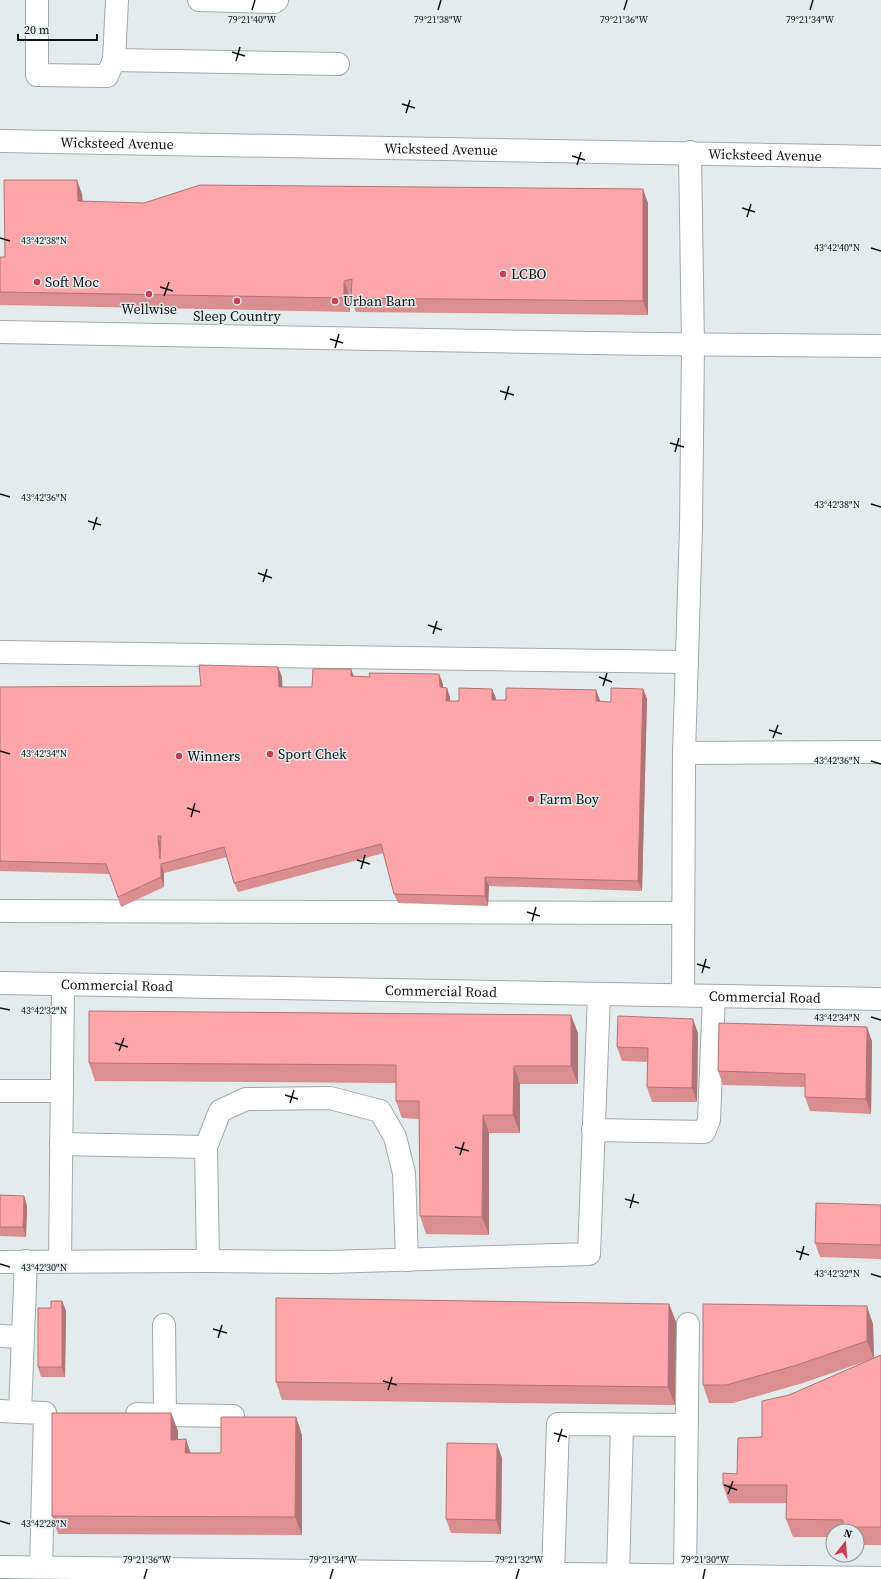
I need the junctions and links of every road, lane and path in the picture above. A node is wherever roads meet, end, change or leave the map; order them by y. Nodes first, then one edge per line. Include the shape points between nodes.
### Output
1 (37, 0) edge
2 (117, 0) edge
3 (198, 0) edge
4 (277, 0) edge
5 (114, 60) junction
6 (338, 64) dead end
7 (0, 141) edge
8 (690, 152) junction
9 (881, 157) edge
10 (0, 332) edge
11 (693, 345) junction
12 (881, 346) edge
13 (0, 652) edge
14 (687, 662) junction
15 (684, 752) junction
16 (881, 752) edge
17 (0, 911) edge
18 (683, 913) junction
19 (0, 983) edge
20 (63, 985) junction
21 (599, 994) junction
22 (683, 995) junction
23 (714, 996) junction
24 (881, 999) edge
25 (0, 1091) edge
26 (62, 1091) junction
27 (593, 1130) junction
28 (61, 1144) junction
29 (206, 1147) junction
30 (407, 1260) junction
31 (208, 1261) junction
32 (0, 1262) edge
33 (26, 1262) junction
34 (60, 1262) junction
35 (688, 1324) dead end
36 (164, 1325) dead end
37 (0, 1336) edge
38 (22, 1337) junction
39 (10, 1412) edge
40 (117, 1414) edge
41 (165, 1415) junction
42 (233, 1416) edge
43 (622, 1424) junction
44 (687, 1425) junction
45 (0, 1567) edge
46 (41, 1567) junction
47 (554, 1574) junction
48 (618, 1575) junction
49 (685, 1576) junction
50 (881, 1578) edge

1 - 5 street via 37,75 107,76
2 - 5 street
3 - 4 street
5 - 6 street
7 - 8 street, Wicksteed Avenue
8 - 9 street, Wicksteed Avenue
8 - 11 street
10 - 11 street
11 - 12 street
11 - 14 street
13 - 14 street
14 - 15 street
15 - 16 street
15 - 18 street
17 - 18 street
18 - 22 street
19 - 20 street, Commercial Road
20 - 21 street, Commercial Road
20 - 26 street
21 - 22 street, Commercial Road
21 - 27 street
22 - 23 street, Commercial Road
23 - 24 street, Commercial Road
23 - 27 street via 709,1120 704,1132
25 - 26 street
26 - 28 street
27 - 30 street via 589,1254
28 - 29 street
28 - 34 street
29 - 30 street via 220,1111 246,1099 330,1098 380,1111 395,1138 404,1173
29 - 31 street
30 - 31 street
31 - 34 street
32 - 33 street
33 - 34 street
33 - 38 street
35 - 44 street
36 - 41 street
37 - 38 street
38 - 39 street
39 - 46 street via 53,1413
40 - 41 street
41 - 42 street
43 - 44 street
43 - 47 street via 558,1424
43 - 48 street
44 - 49 street
45 - 46 street
46 - 47 street
47 - 48 street
48 - 49 street
49 - 50 street

